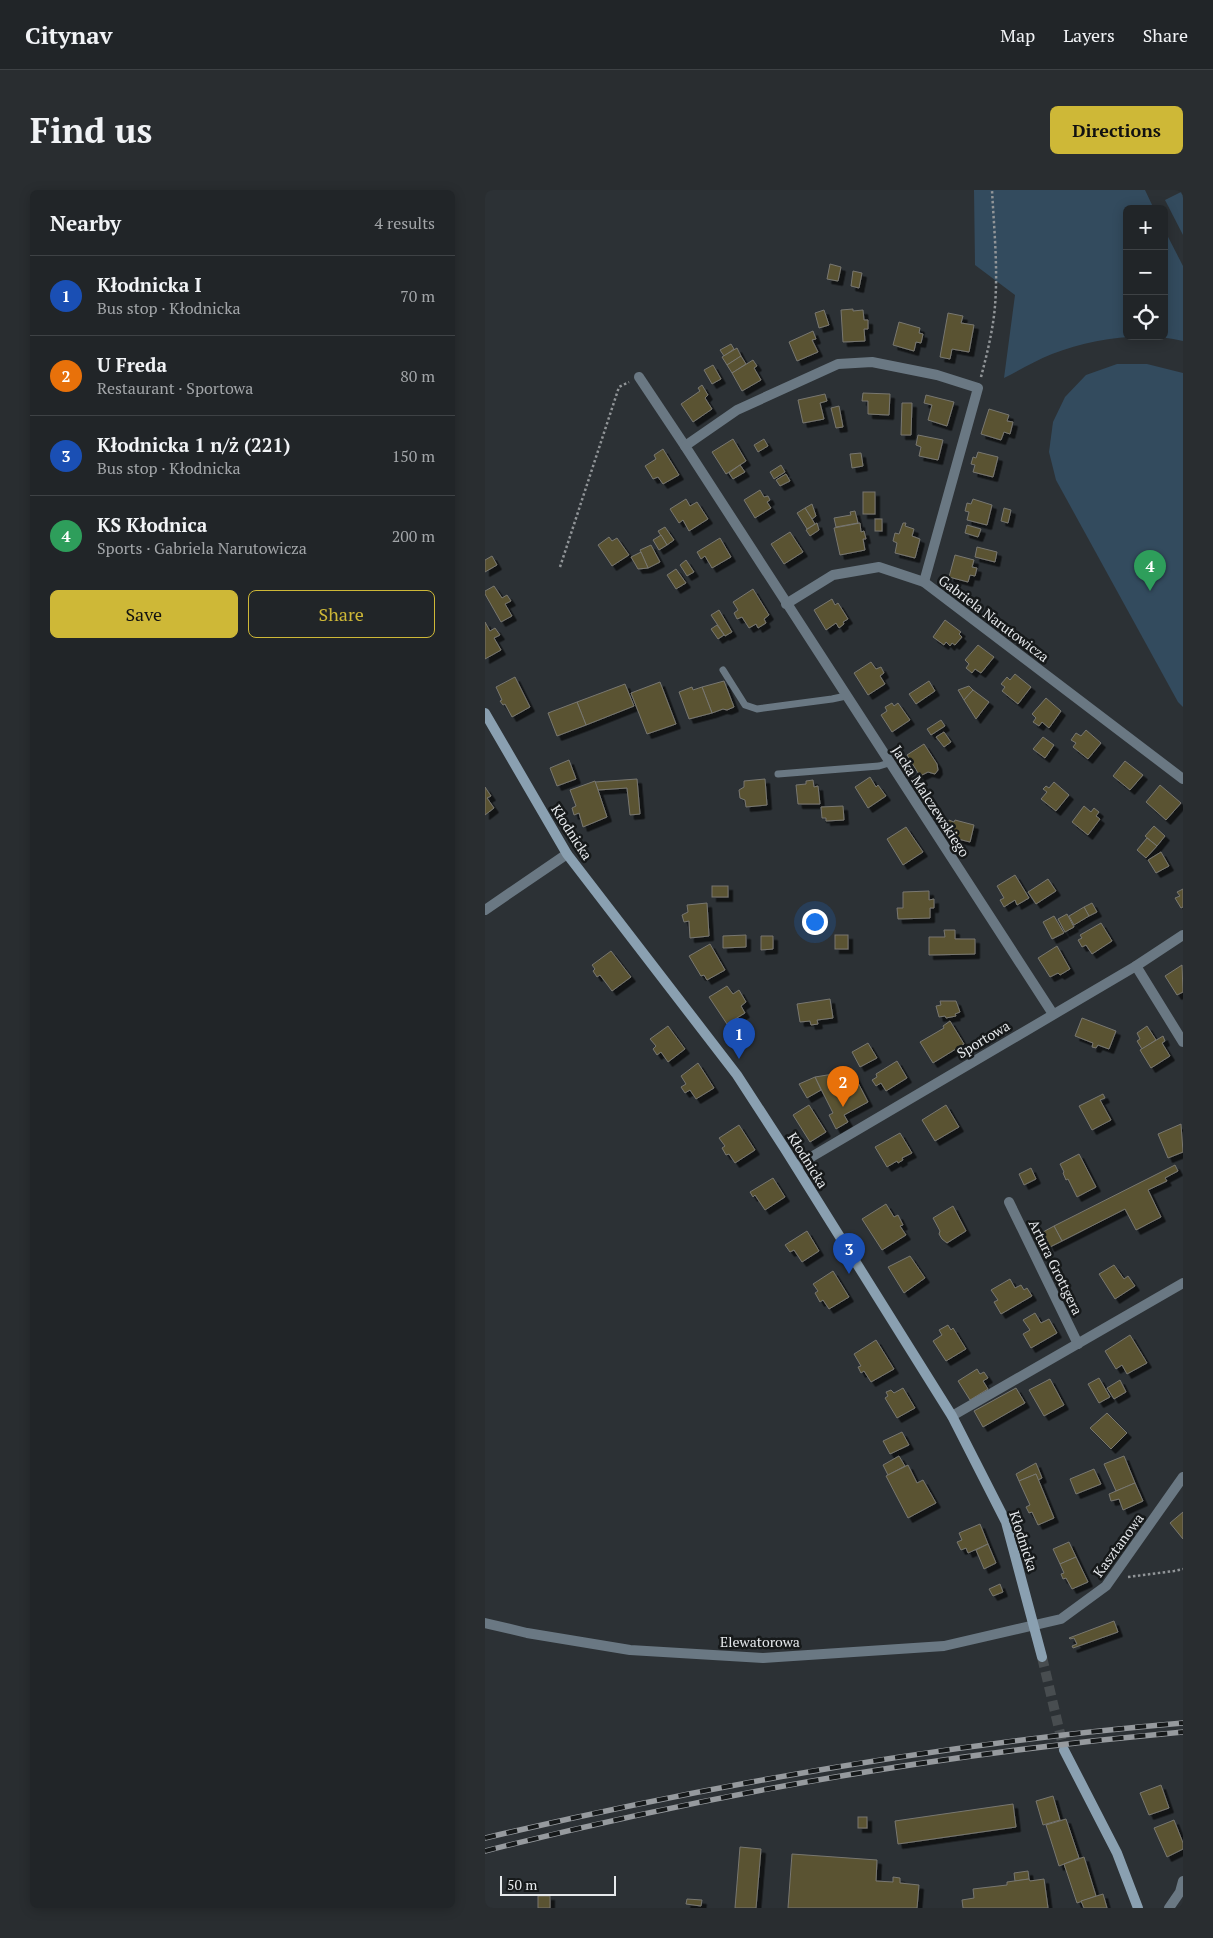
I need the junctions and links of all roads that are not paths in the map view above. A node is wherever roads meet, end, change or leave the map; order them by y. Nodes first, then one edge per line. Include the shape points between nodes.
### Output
1 (639, 377) road end
2 (685, 446) junction
3 (924, 582) junction
4 (786, 604) junction
5 (723, 670) dead end
6 (846, 696) junction
7 (485, 713) edge
8 (889, 763) junction
9 (778, 774) dead end
10 (1183, 779) edge
11 (567, 854) junction
12 (485, 910) edge
13 (1183, 935) edge
14 (1136, 966) junction
15 (1053, 1014) junction
16 (1183, 1042) edge
17 (796, 1166) junction
18 (1009, 1202) dead end
19 (1183, 1283) edge
20 (1078, 1344) junction
21 (952, 1416) junction
22 (1183, 1477) edge
23 (485, 1623) edge
24 (1034, 1625) junction
25 (1042, 1657) tunnel mouth
26 (1065, 1750) tunnel mouth
27 (1183, 1881) edge
28 (1175, 1906) edge
29 (1138, 1908) edge

1 - 2 street, Jacka Malczewskiego
2 - 3 street, Gabriela Narutowicza via 737,410 838,364 872,362 937,375 978,388
2 - 4 street, Jacka Malczewskiego
3 - 4 street via 879,567 833,576
3 - 10 street, Gabriela Narutowicza
4 - 6 street, Jacka Malczewskiego
5 - 6 lane via 745,705 757,709
6 - 8 street, Jacka Malczewskiego
7 - 11 main road, Kłodnicka
8 - 9 lane
8 - 15 street, Jacka Malczewskiego
11 - 12 street
11 - 17 main road, Kłodnicka via 737,1075
13 - 14 street, Sportowa
14 - 15 street, Sportowa
14 - 16 street
15 - 17 street, Sportowa
17 - 21 main road, Kłodnicka
18 - 20 street, Artura Grottgera
19 - 20 street
20 - 21 street
21 - 24 main road, Kłodnicka via 1006,1522
22 - 24 street, Kasztanowa via 1106,1586 1061,1619
23 - 24 street, Elewatorowa via 630,1650 763,1658 945,1646
24 - 25 main road, Kłodnicka
26 - 29 main road via 1117,1853
27 - 28 street

